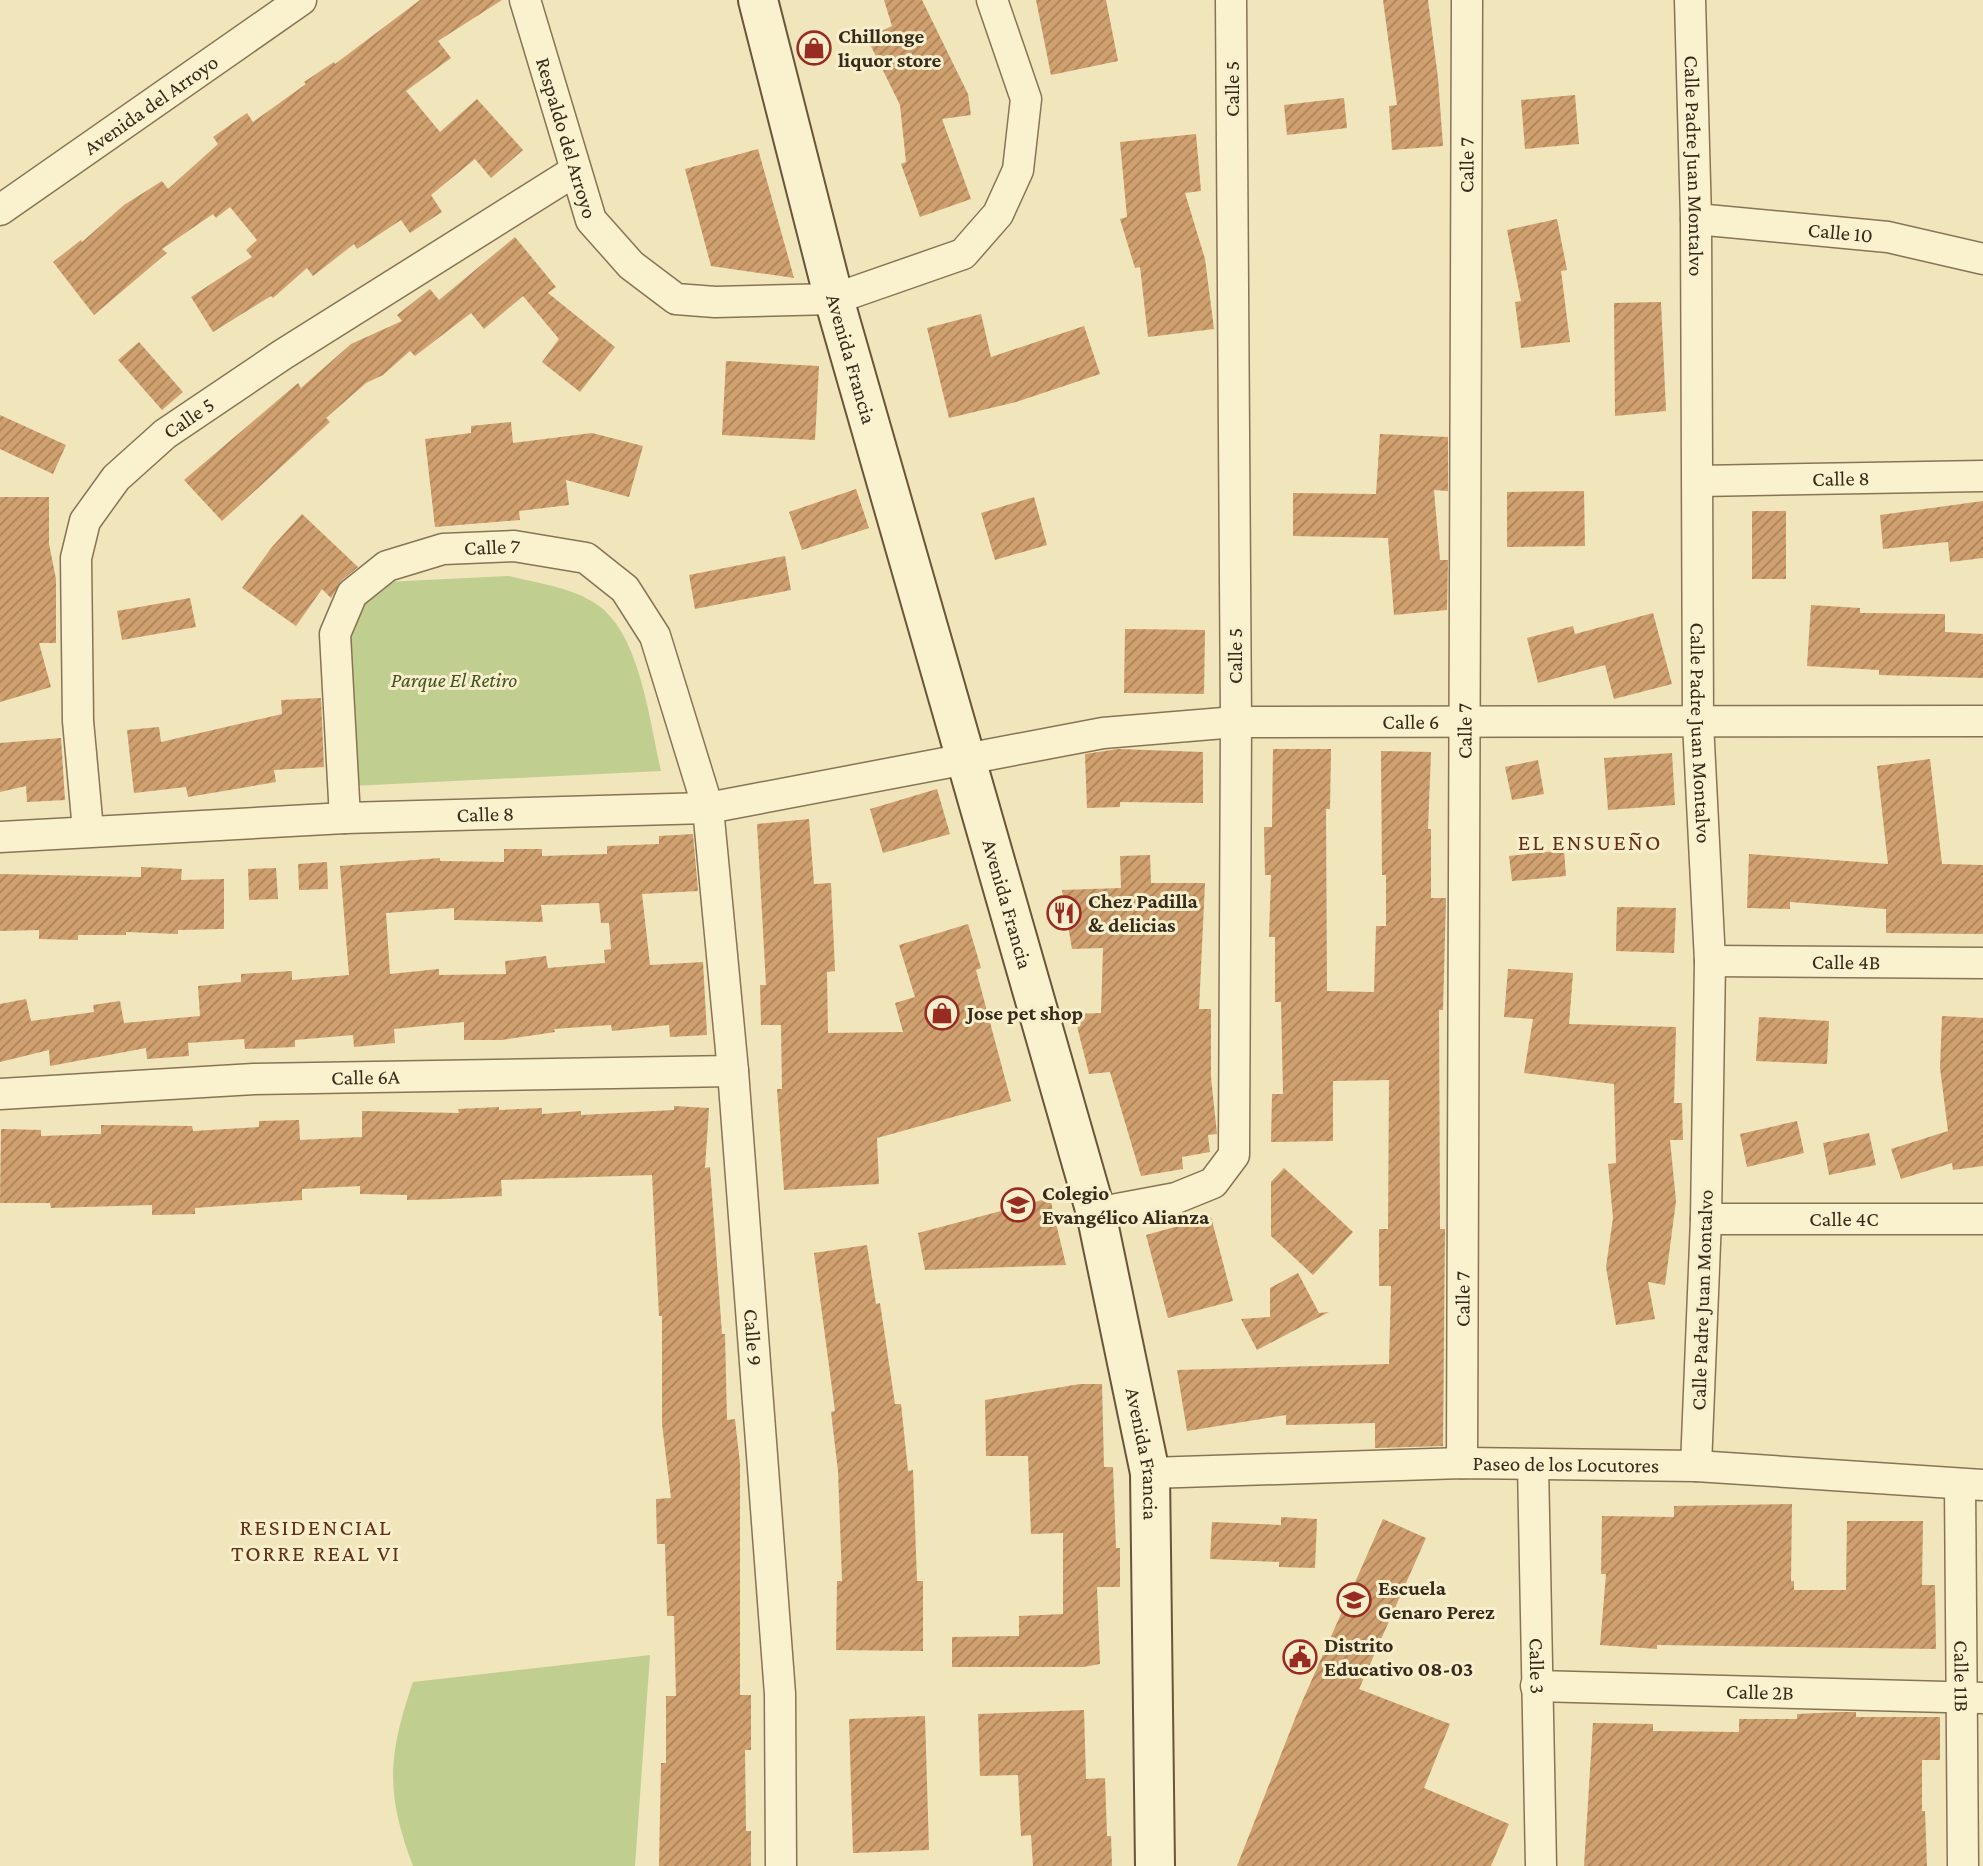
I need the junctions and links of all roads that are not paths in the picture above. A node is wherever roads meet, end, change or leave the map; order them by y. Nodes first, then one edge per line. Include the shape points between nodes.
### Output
1 (301, 0) edge
2 (525, 0) edge
3 (758, 0) edge
4 (992, 0) edge
5 (1231, 0) edge
6 (1467, 0) edge
7 (1690, 0) edge
8 (575, 171) junction
9 (0, 210) edge
10 (1696, 219) junction
11 (1983, 259) edge
12 (834, 299) junction
13 (1983, 476) edge
14 (1699, 481) junction
15 (1983, 721) edge
16 (1236, 722) junction
17 (1466, 722) junction
18 (1698, 723) junction
19 (967, 759) junction
20 (708, 808) junction
21 (345, 818) junction
22 (88, 830) junction
23 (0, 836) edge
24 (1710, 961) junction
25 (1983, 962) edge
26 (733, 1071) junction
27 (0, 1094) edge
28 (1096, 1213) junction
29 (1706, 1219) junction
30 (1983, 1219) edge
31 (1462, 1463) junction
32 (1533, 1465) junction
33 (1696, 1466) junction
34 (1150, 1473) junction
35 (1972, 1485) edge
36 (1536, 1686) junction
37 (1972, 1698) edge
38 (780, 1866) edge
39 (1155, 1866) edge
40 (1541, 1866) edge
41 (1964, 1866) edge

1 - 9 street, Avenida del Arroyo
2 - 8 street, Respaldo del Arroyo
3 - 12 main road, Avenida Francia
4 - 12 street, Respaldo del Arroyo via 1026,99 1018,170 998,214 962,254
5 - 16 street, Calle 5
6 - 17 street, Calle 7
7 - 10 street, Calle Padre Juan Montalvo
8 - 12 street, Respaldo del Arroyo via 591,220 632,265 676,299
8 - 22 street, Calle 5 via 282,355 165,435 116,478 85,521 76,558 78,722
10 - 11 street, Calle 10 via 1888,237
10 - 14 street, Calle Padre Juan Montalvo
12 - 19 main road, Avenida Francia
13 - 14 street, Calle 8
14 - 18 street, Calle Padre Juan Montalvo
15 - 18 street, Calle 6
16 - 17 street, Calle 6
16 - 19 street, Calle 6 via 1103,733
16 - 28 street, Calle 5 via 1234,1155 1213,1183 1175,1198
17 - 18 street, Calle 6
17 - 31 street, Calle 7
18 - 24 street, Calle Padre Juan Montalvo
19 - 20 street, Calle 8
19 - 28 main road, Avenida Francia
20 - 21 street, Calle 8
20 - 21 street, Calle 7 via 655,636 625,589 586,558 514,546 443,549 387,566 352,594 335,634
20 - 26 street, Calle 9
21 - 22 street, Calle 8
22 - 23 street, Calle 8
24 - 25 street, Calle 4B
24 - 29 street, Calle Padre Juan Montalvo
26 - 27 street, Calle 6A via 254,1079
26 - 38 street, Calle 9 via 780,1694
28 - 34 main road, Avenida Francia
29 - 30 street, Calle 4C
29 - 33 street, Calle Padre Juan Montalvo
31 - 32 street, Paseo de los Locutores
31 - 34 street, Paseo de los Locutores
32 - 33 street, Paseo de los Locutores
32 - 36 street, Calle 3
33 - 35 street, Paseo de los Locutores
34 - 39 main road, Avenida Francia
35 - 37 street, Calle 11B
36 - 37 street, Calle 2B
36 - 40 street, Calle 3
37 - 41 street, Calle 11B

